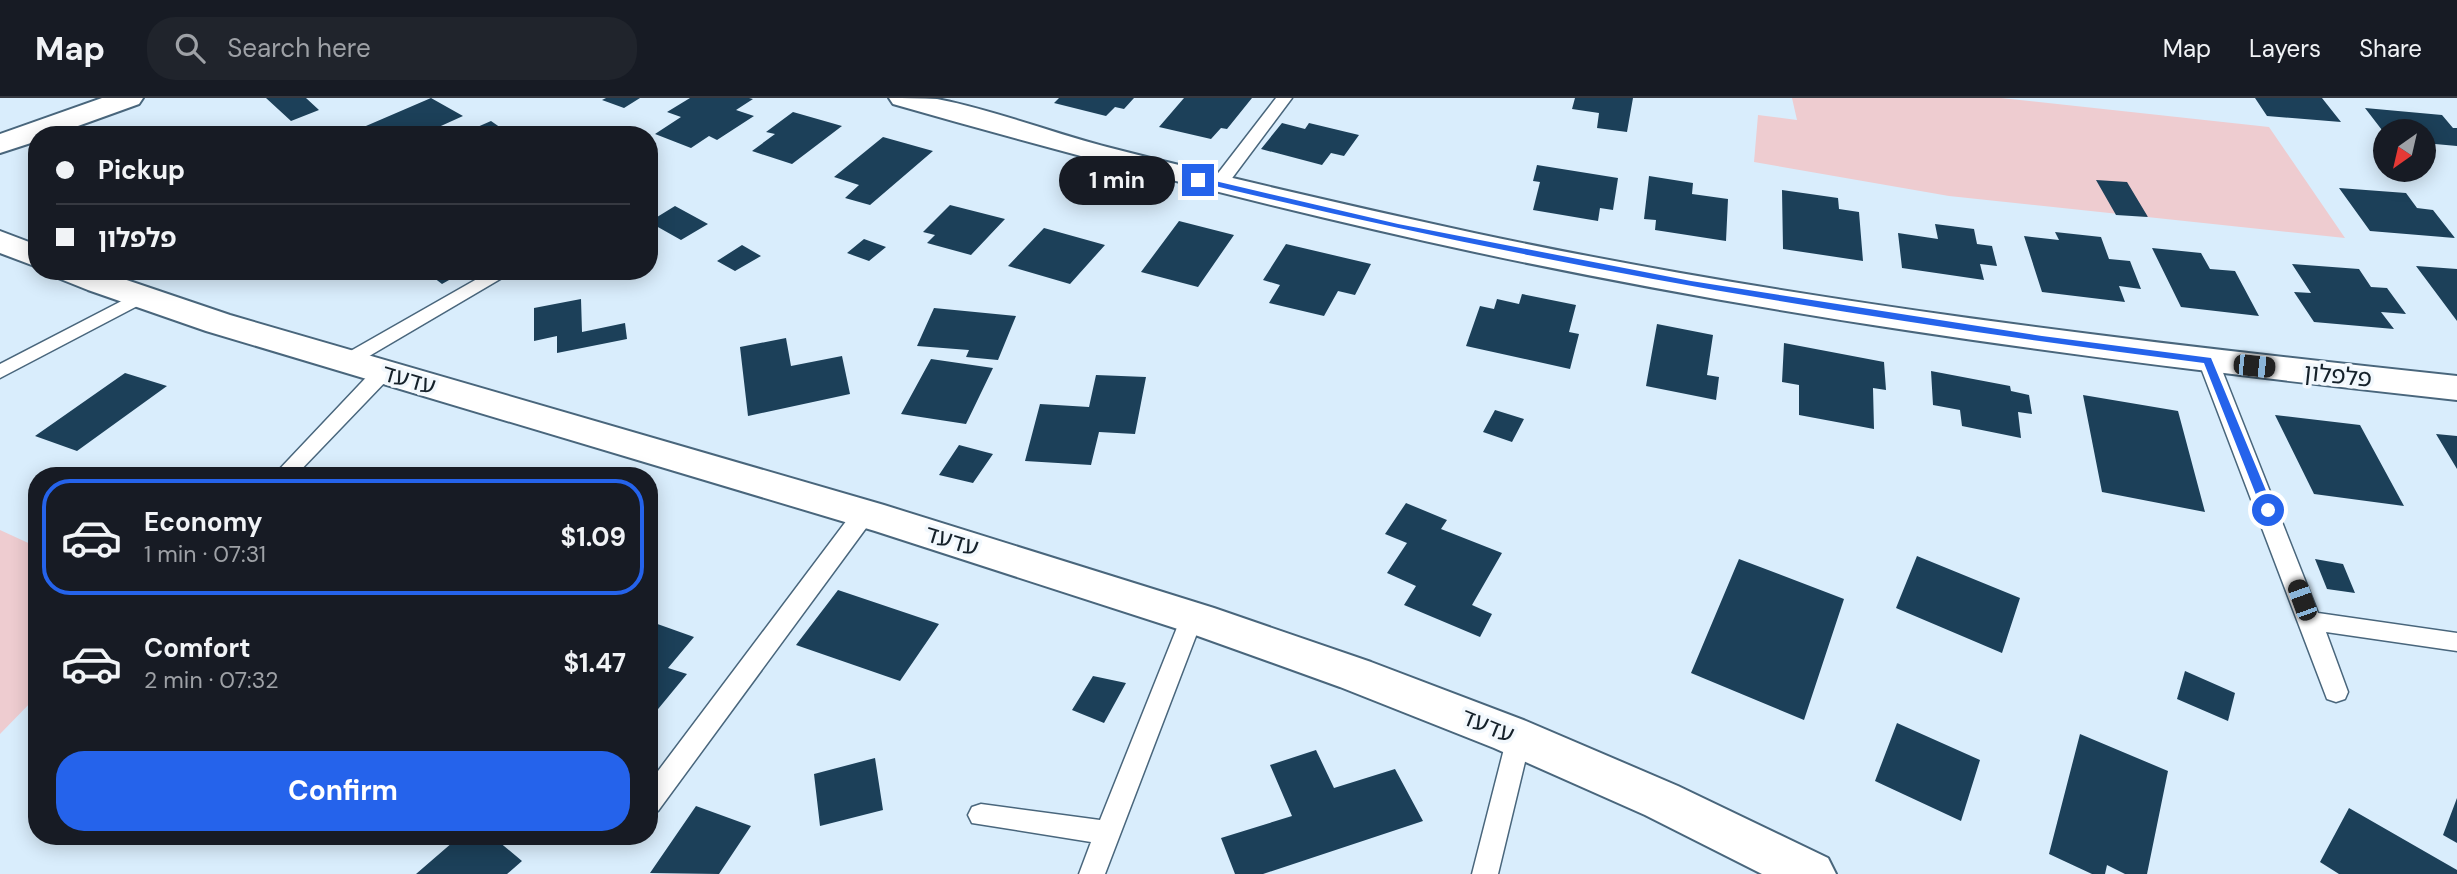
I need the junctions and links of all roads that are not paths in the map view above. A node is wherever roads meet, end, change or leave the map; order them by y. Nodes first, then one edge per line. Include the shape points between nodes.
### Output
1 (129, 98) edge
2 (903, 98) edge
3 (1283, 98) edge
4 (50, 126) edge
5 (28, 134) edge
6 (0, 144) edge
7 (1217, 184) junction
8 (0, 241) edge
9 (28, 253) edge
10 (93, 280) edge
11 (492, 280) edge
12 (139, 298) junction
13 (2208, 360) junction
14 (365, 366) junction
15 (0, 372) edge
16 (2457, 388) edge
17 (290, 467) edge
18 (864, 514) junction
19 (1193, 615) junction
20 (2310, 621) junction
21 (2457, 642) edge
22 (2336, 692) dead end
23 (1519, 737) junction
24 (658, 791) edge
25 (981, 815) dead end
26 (1109, 833) junction
27 (1092, 874) edge
28 (1485, 874) edge
29 (1811, 874) edge

1 - 4 street
2 - 7 street, פלפלון
3 - 7 lane
5 - 6 street
7 - 13 street, פלפלון via 1425,233 1691,284
8 - 9 street
10 - 12 street, עדעד
11 - 14 lane
12 - 14 street, עדעד
12 - 15 lane
13 - 16 street, פלפלון
13 - 20 lane
14 - 17 lane
14 - 18 street, עדעד
18 - 19 street, עדעד
18 - 24 lane
19 - 23 street, עדעד via 1359,673
19 - 26 lane
20 - 21 lane
20 - 22 lane
23 - 28 lane
23 - 29 street, עדעד
25 - 26 lane
26 - 27 lane

